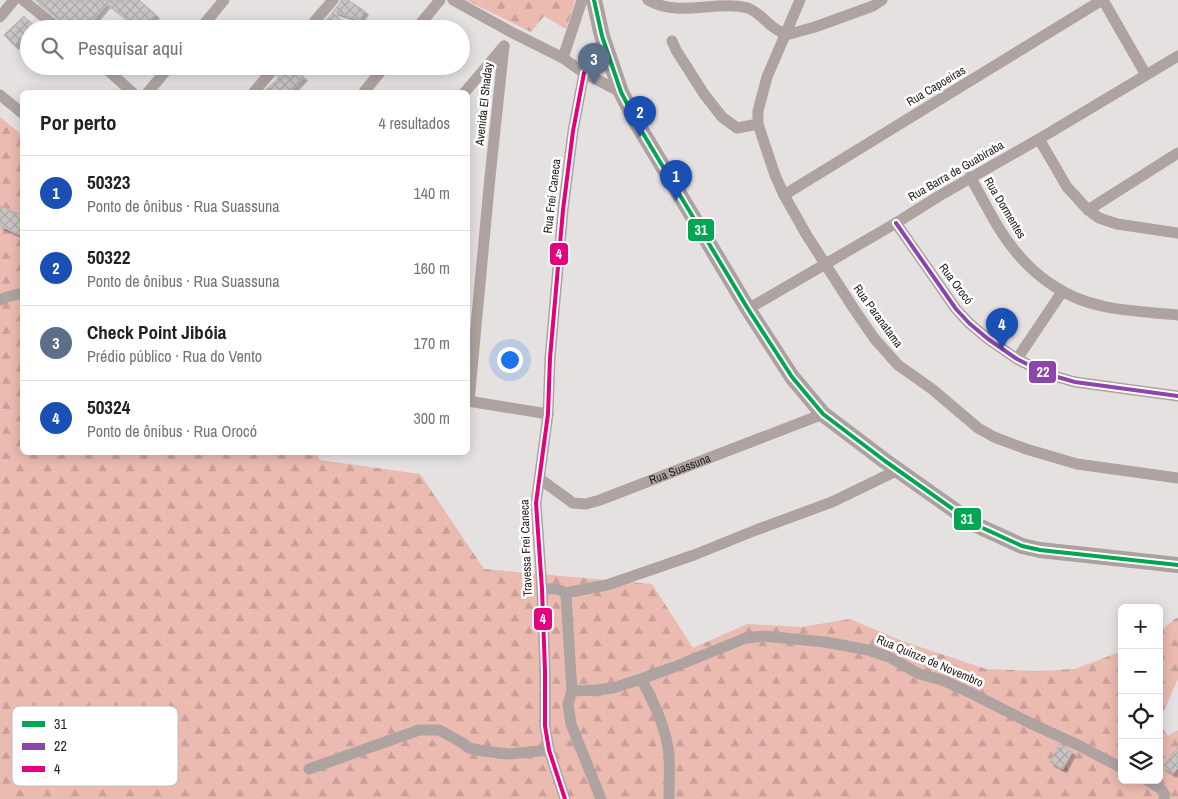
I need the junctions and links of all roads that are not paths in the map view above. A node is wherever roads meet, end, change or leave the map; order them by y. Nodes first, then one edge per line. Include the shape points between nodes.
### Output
1 (14, 0) edge
2 (24, 0) edge
3 (224, 0) edge
4 (332, 0) edge
5 (440, 0) edge
6 (453, 0) edge
7 (582, 0) edge
8 (594, 0) edge
9 (648, 0) edge
10 (800, 0) edge
11 (882, 0) edge
12 (1102, 0) edge
13 (0, 17) edge
14 (48, 20) edge
15 (207, 20) edge
16 (315, 20) edge
17 (423, 20) edge
18 (513, 33) junction
19 (786, 35) junction
20 (672, 41) dead end
21 (504, 46) junction
22 (1178, 56) edge
23 (563, 58) junction
24 (584, 73) junction
25 (113, 75) edge
26 (162, 75) edge
27 (268, 75) edge
28 (378, 75) edge
29 (1146, 75) junction
30 (130, 90) edge
31 (150, 90) edge
32 (256, 90) edge
33 (366, 90) edge
34 (467, 90) edge
35 (621, 92) junction
36 (0, 95) edge
37 (20, 111) edge
38 (758, 124) junction
39 (1039, 139) junction
40 (1178, 153) edge
41 (970, 177) junction
42 (784, 195) junction
43 (1088, 210) junction
44 (896, 223) junction
45 (1178, 233) edge
46 (826, 263) junction
47 (1062, 292) junction
48 (20, 294) edge
49 (0, 300) edge
50 (748, 309) junction
51 (1178, 315) edge
52 (1017, 358) junction
53 (470, 382) edge
54 (1178, 396) edge
55 (470, 401) edge
56 (548, 414) junction
57 (823, 414) junction
58 (898, 470) junction
59 (1178, 478) edge
60 (540, 479) junction
61 (1178, 564) edge
62 (542, 589) junction
63 (565, 593) junction
64 (641, 679) junction
65 (572, 691) junction
66 (549, 750) junction
67 (1118, 766) edge
68 (309, 768) dead end
69 (1153, 784) edge
70 (565, 799) edge
71 (601, 799) edge
72 (669, 799) edge
73 (1164, 799) edge

1 - 13 street
2 - 14 street
3 - 15 street
4 - 16 street
5 - 17 street
6 - 18 street
7 - 23 street
8 - 35 street
9 - 19 street via 669,8 746,8
10 - 19 street, Rua Paranatama
11 - 19 street via 873,6
12 - 29 street, Rua Capoeiras
12 - 42 street, Rua Capoeiras
18 - 21 street
18 - 23 street
19 - 38 street, Rua Paranatama via 767,77
20 - 38 street via 722,117 738,128
21 - 34 street
21 - 53 street, Avenida El Shaday
22 - 29 street, Rua Barra de Guabiraba
23 - 24 street
24 - 35 street
24 - 56 street, Rua Frei Caneca via 563,210
25 - 30 street
26 - 31 street
27 - 32 street
28 - 33 street
29 - 39 street, Rua Barra de Guabiraba
35 - 50 street
36 - 37 street
38 - 42 street, Rua Paranatama
39 - 41 street, Rua Barra de Guabiraba
39 - 43 street via 1067,187
40 - 43 street
41 - 44 street, Rua Barra de Guabiraba
41 - 47 street, Rua Dormentes via 1015,252
42 - 46 street, Rua Paranatama
43 - 45 street via 1117,224
44 - 46 street, Rua Barra de Guabiraba
44 - 52 street, Rua Orocó via 956,309 988,339
46 - 50 street, Rua Barra de Guabiraba
46 - 59 street, Rua Paranatama via 874,338 898,365 978,428 1018,446 1076,464
47 - 51 street, Rua Dormentes via 1102,306
47 - 52 street
48 - 49 street
50 - 57 street via 792,377
52 - 54 street, Rua Orocó via 1047,374 1075,382
55 - 56 street
56 - 60 street, Travessa Frei Caneca
57 - 58 street
57 - 60 street, Rua Suassuna via 586,504 573,502
58 - 61 street via 974,524 1022,546
58 - 63 street via 832,502 694,555 607,585
60 - 62 street, Travessa Frei Caneca via 536,503
62 - 63 street
62 - 66 street, Travessa Frei Caneca via 545,726
63 - 65 street
64 - 65 street, Rua Quinze de Novembro via 614,688
64 - 67 street, Rua Quinze de Novembro via 746,638 782,637 848,646 868,650 919,674 942,680
64 - 72 street via 666,737
65 - 71 street via 568,704 571,724
66 - 68 street via 509,754 469,748 439,730 419,730
66 - 70 street, Travessa Frei Caneca
69 - 73 street via 1161,789

